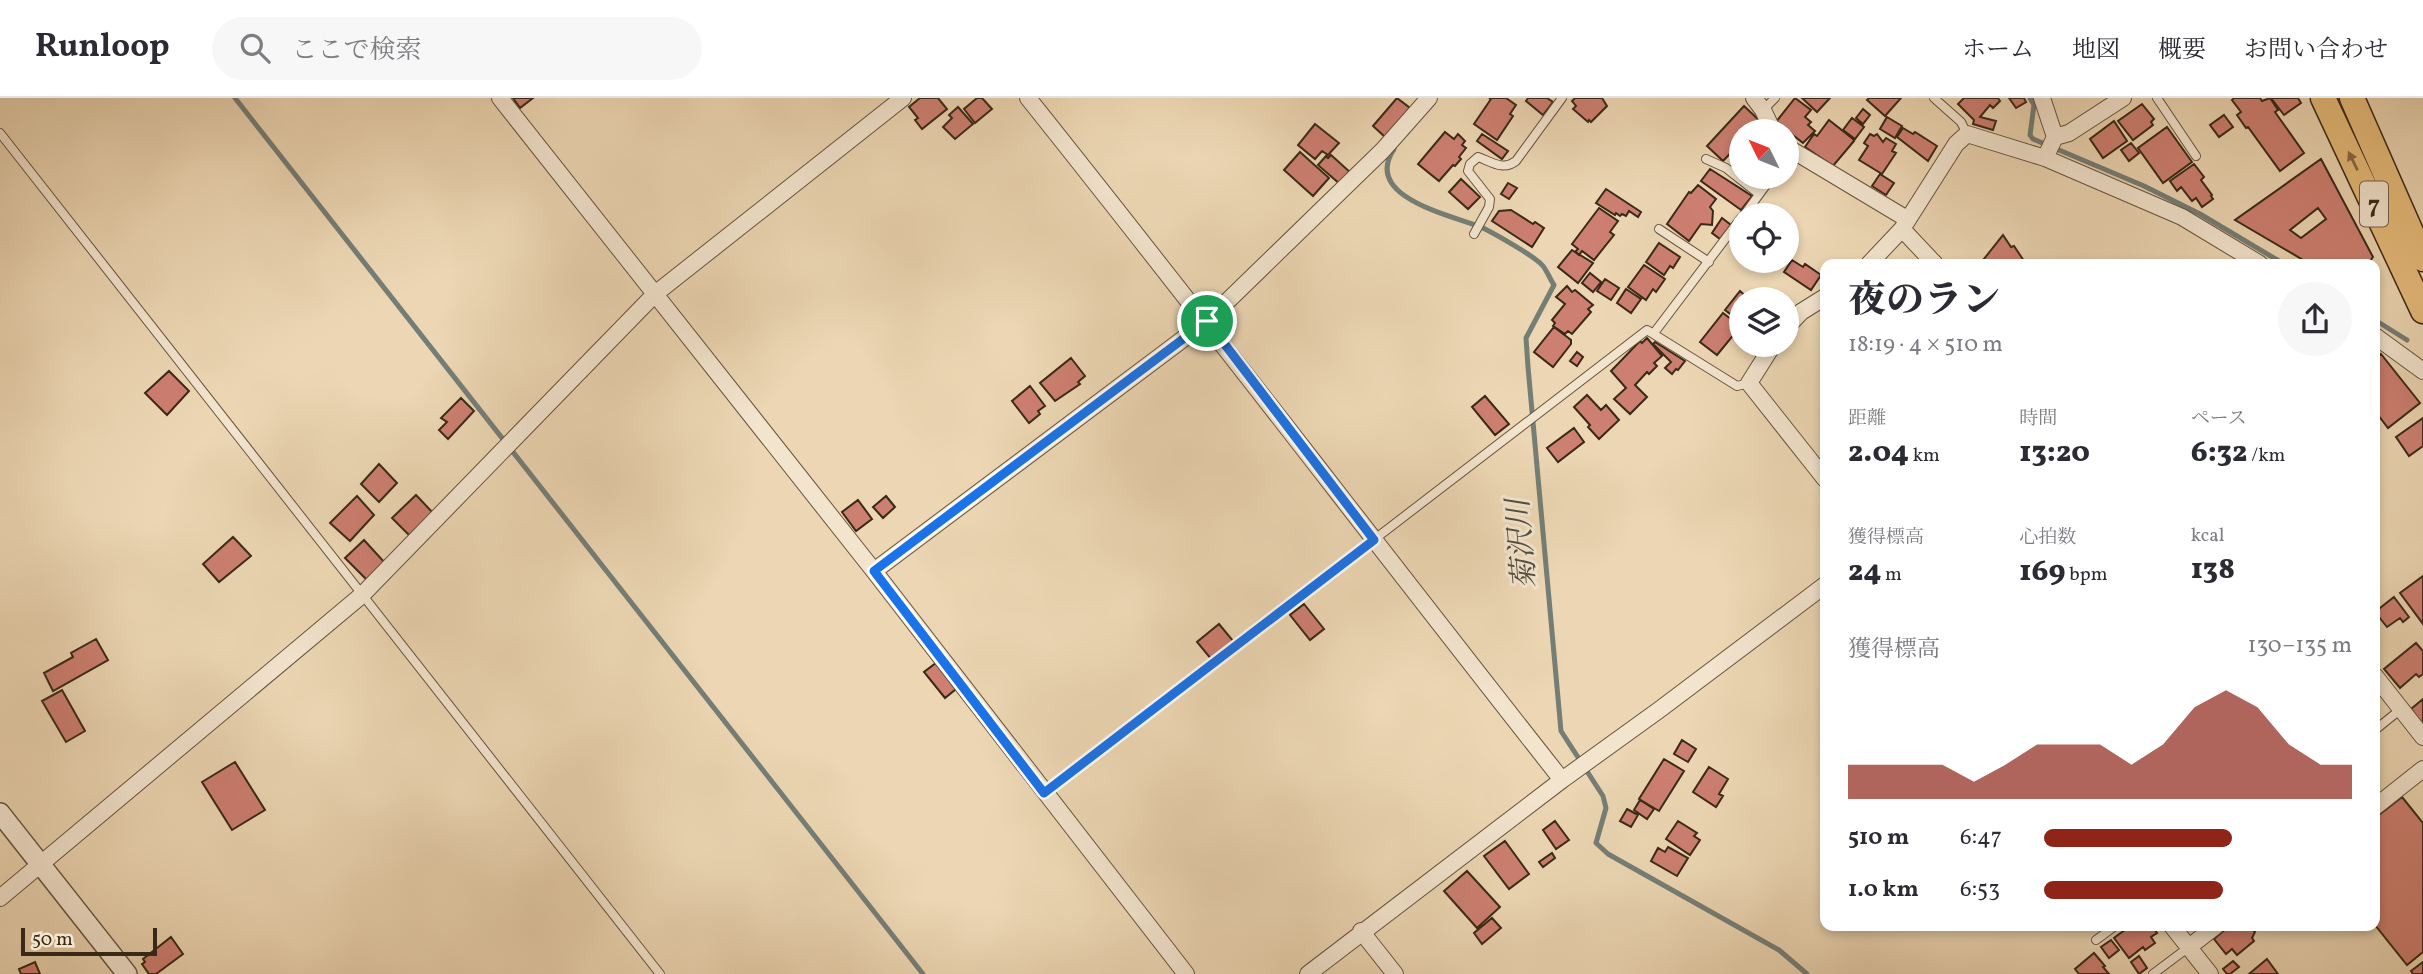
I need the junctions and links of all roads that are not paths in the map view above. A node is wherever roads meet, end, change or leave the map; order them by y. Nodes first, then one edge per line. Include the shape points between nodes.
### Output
1 (500, 98) edge
2 (903, 98) edge
3 (1028, 98) edge
4 (1429, 98) edge
5 (1562, 98) edge
6 (1934, 98) edge
7 (2042, 98) edge
8 (2123, 98) edge
9 (2157, 98) edge
10 (2323, 98) edge
11 (2352, 98) edge
12 (1764, 102) edge
13 (1769, 119) edge
14 (0, 133) edge
15 (1967, 134) junction
16 (2055, 137) junction
17 (2196, 156) dead end
18 (1799, 157) edge
19 (2045, 158) junction
20 (1706, 159) dead end
21 (1763, 189) edge
22 (1759, 194) junction
23 (1752, 203) edge
24 (1904, 224) junction
25 (1659, 229) dead end
26 (1474, 234) dead end
27 (1729, 234) edge
28 (1873, 259) edge
29 (1931, 259) edge
30 (2245, 259) edge
31 (2423, 259) edge
32 (1709, 261) junction
33 (655, 294) junction
34 (1820, 300) edge
35 (2423, 311) edge
36 (1799, 314) edge
37 (1207, 321) junction
38 (1654, 333) junction
39 (2380, 341) edge
40 (1765, 357) edge
41 (2423, 371) edge
42 (1749, 383) junction
43 (1820, 474) edge
44 (1374, 540) junction
45 (874, 571) junction
46 (1820, 589) edge
47 (362, 596) junction
48 (2380, 682) edge
49 (2401, 709) junction
50 (2380, 726) edge
51 (2423, 737) edge
52 (2423, 769) edge
53 (1562, 780) junction
54 (1044, 793) junction
55 (2380, 803) edge
56 (0, 813) edge
57 (40, 864) junction
58 (0, 898) edge
59 (1362, 931) junction
60 (2108, 931) edge
61 (2176, 931) edge
62 (2210, 931) edge
63 (2096, 940) dead end
64 (2189, 947) junction
65 (123, 973) edge
66 (660, 974) edge
67 (1186, 974) edge
68 (1308, 974) edge
69 (1395, 974) edge
70 (2153, 974) edge
71 (2210, 974) edge

1 - 33 street
2 - 33 street
3 - 37 street
4 - 37 street via 1383,150
5 - 26 lane via 1511,165 1503,167 1478,157 1470,164 1468,171 1490,199
6 - 15 lane via 1961,122
7 - 16 street
8 - 16 street
9 - 17 lane
35 -> 10 main road, 7
11 - 31 main road, 7
12 - 13 street
14 - 47 lane
15 - 19 street
15 - 24 street
16 - 19 street
18 - 24 street via 1837,175
19 - 30 street via 2182,217
20 - 22 lane via 1726,168
21 - 22 lane
22 - 23 lane
24 - 28 street
24 - 29 street
25 - 32 lane
27 - 32 lane
32 - 38 lane
33 - 45 street
33 - 47 street
34 - 36 street
37 - 44 street
37 - 45 street
38 - 42 lane via 1737,386
38 - 44 lane via 1647,330
39 - 41 street
40 - 42 street
42 - 43 street
44 - 53 street
44 - 54 lane
45 - 54 street
46 - 53 street
47 - 57 street
47 - 66 lane
48 - 49 street
49 - 50 lane
49 - 51 street
52 - 55 street
53 - 59 street
54 - 67 street
56 - 57 street
57 - 58 street
57 - 65 street
59 - 68 street
59 - 69 street
60 - 63 lane
61 - 64 street
62 - 64 street
64 - 70 lane
64 - 71 street

